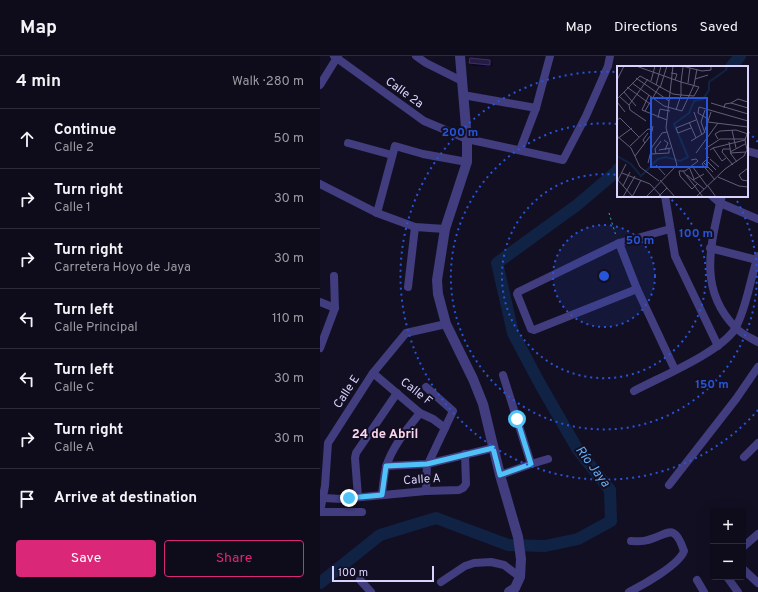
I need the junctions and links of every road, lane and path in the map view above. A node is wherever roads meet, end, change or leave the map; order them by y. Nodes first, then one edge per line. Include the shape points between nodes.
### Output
1 (416, 56) edge
2 (460, 56) edge
3 (550, 56) edge
4 (610, 56) edge
5 (336, 57) edge
6 (462, 81) junction
7 (320, 85) edge
8 (463, 95) junction
9 (536, 108) junction
10 (467, 139) junction
11 (348, 143) dead end
12 (520, 150) junction
13 (748, 150) edge
14 (758, 154) edge
15 (392, 155) junction
16 (467, 162) junction
17 (320, 184) edge
18 (665, 197) edge
19 (721, 199) edge
20 (377, 213) junction
21 (609, 213) dead end
22 (758, 219) edge
23 (415, 227) junction
24 (670, 228) junction
25 (445, 229) junction
26 (618, 243) junction
27 (710, 248) junction
28 (757, 258) edge
29 (334, 276) dead end
30 (408, 287) dead end
31 (637, 288) junction
32 (320, 302) edge
33 (335, 308) junction
34 (446, 324) junction
35 (736, 329) junction
36 (758, 342) edge
37 (321, 345) edge
38 (718, 346) junction
39 (758, 367) edge
40 (675, 370) junction
41 (373, 373) junction
42 (503, 375) dead end
43 (426, 387) dead end
44 (634, 391) dead end
45 (397, 393) junction
46 (420, 413) junction
47 (445, 428) junction
48 (758, 443) edge
49 (493, 448) junction
50 (465, 454) junction
51 (744, 457) dead end
52 (548, 459) dead end
53 (428, 464) junction
54 (531, 464) junction
55 (386, 466) junction
56 (500, 475) junction
57 (669, 485) dead end
58 (426, 491) junction
59 (382, 495) junction
60 (358, 497) junction
61 (324, 498) junction
62 (320, 512) edge
63 (362, 512) dead end
64 (756, 539) edge
65 (631, 541) dead end
66 (746, 544) edge
67 (746, 572) edge
68 (520, 577) junction
69 (360, 580) dead end
70 (697, 580) dead end
71 (729, 580) edge
72 (441, 582) dead end
73 (758, 583) edge
74 (641, 586) junction
75 (371, 592) edge
76 (509, 592) edge
77 (629, 592) edge
78 (648, 592) edge
79 (704, 592) edge
80 (738, 592) edge

1 - 6 street
2 - 6 street
3 - 9 street
4 - 12 street, Calle 2a via 586,116 563,160
5 - 7 street
5 - 10 street, Calle 2a via 424,121
6 - 8 street
8 - 9 street
8 - 10 street
9 - 12 street
10 - 12 street, Calle 2a
10 - 16 street
11 - 15 street
13 - 14 street
15 - 16 street via 396,146
15 - 20 street
16 - 25 street
17 - 20 street
18 - 24 street
19 - 22 street
19 - 27 street
20 - 23 street
21 - 26 path
23 - 25 street
23 - 30 street
24 - 26 street
24 - 38 street via 675,256
25 - 34 street via 437,280
26 - 31 street
26 - 31 street via 518,292 531,329 534,330
27 - 28 street
27 - 35 street via 711,287 721,310
28 - 35 street
29 - 33 street
31 - 40 street
32 - 33 street
33 - 37 street
34 - 41 street, Calle E via 406,333
34 - 49 street via 483,404
35 - 36 street
35 - 38 street
38 - 40 street
39 - 57 street
40 - 44 street
41 - 45 street, Calle F
41 - 61 street, Calle E via 328,443
42 - 54 street
43 - 47 street via 453,411
45 - 46 street, Calle F
45 - 60 street via 356,453
46 - 47 street, Calle F
46 - 55 street via 396,446
47 - 53 street
48 - 51 street
49 - 50 street
49 - 56 street
50 - 53 street
50 - 58 street, Calle A via 466,484 463,488
52 - 54 street
53 - 55 street
53 - 58 street
54 - 56 street
55 - 59 street
56 - 68 street via 518,537
58 - 59 street, Calle A
59 - 60 street, Calle A
60 - 61 street, Calle A
61 - 62 street, Calle E
62 - 63 street
64 - 66 street
65 - 74 street via 647,540 671,532 678,538 684,551 683,556 674,564
67 - 73 street
68 - 72 street via 504,566 485,562 465,566
68 - 76 street via 515,588
69 - 75 street
70 - 79 street
71 - 80 street
74 - 77 street
74 - 78 street

